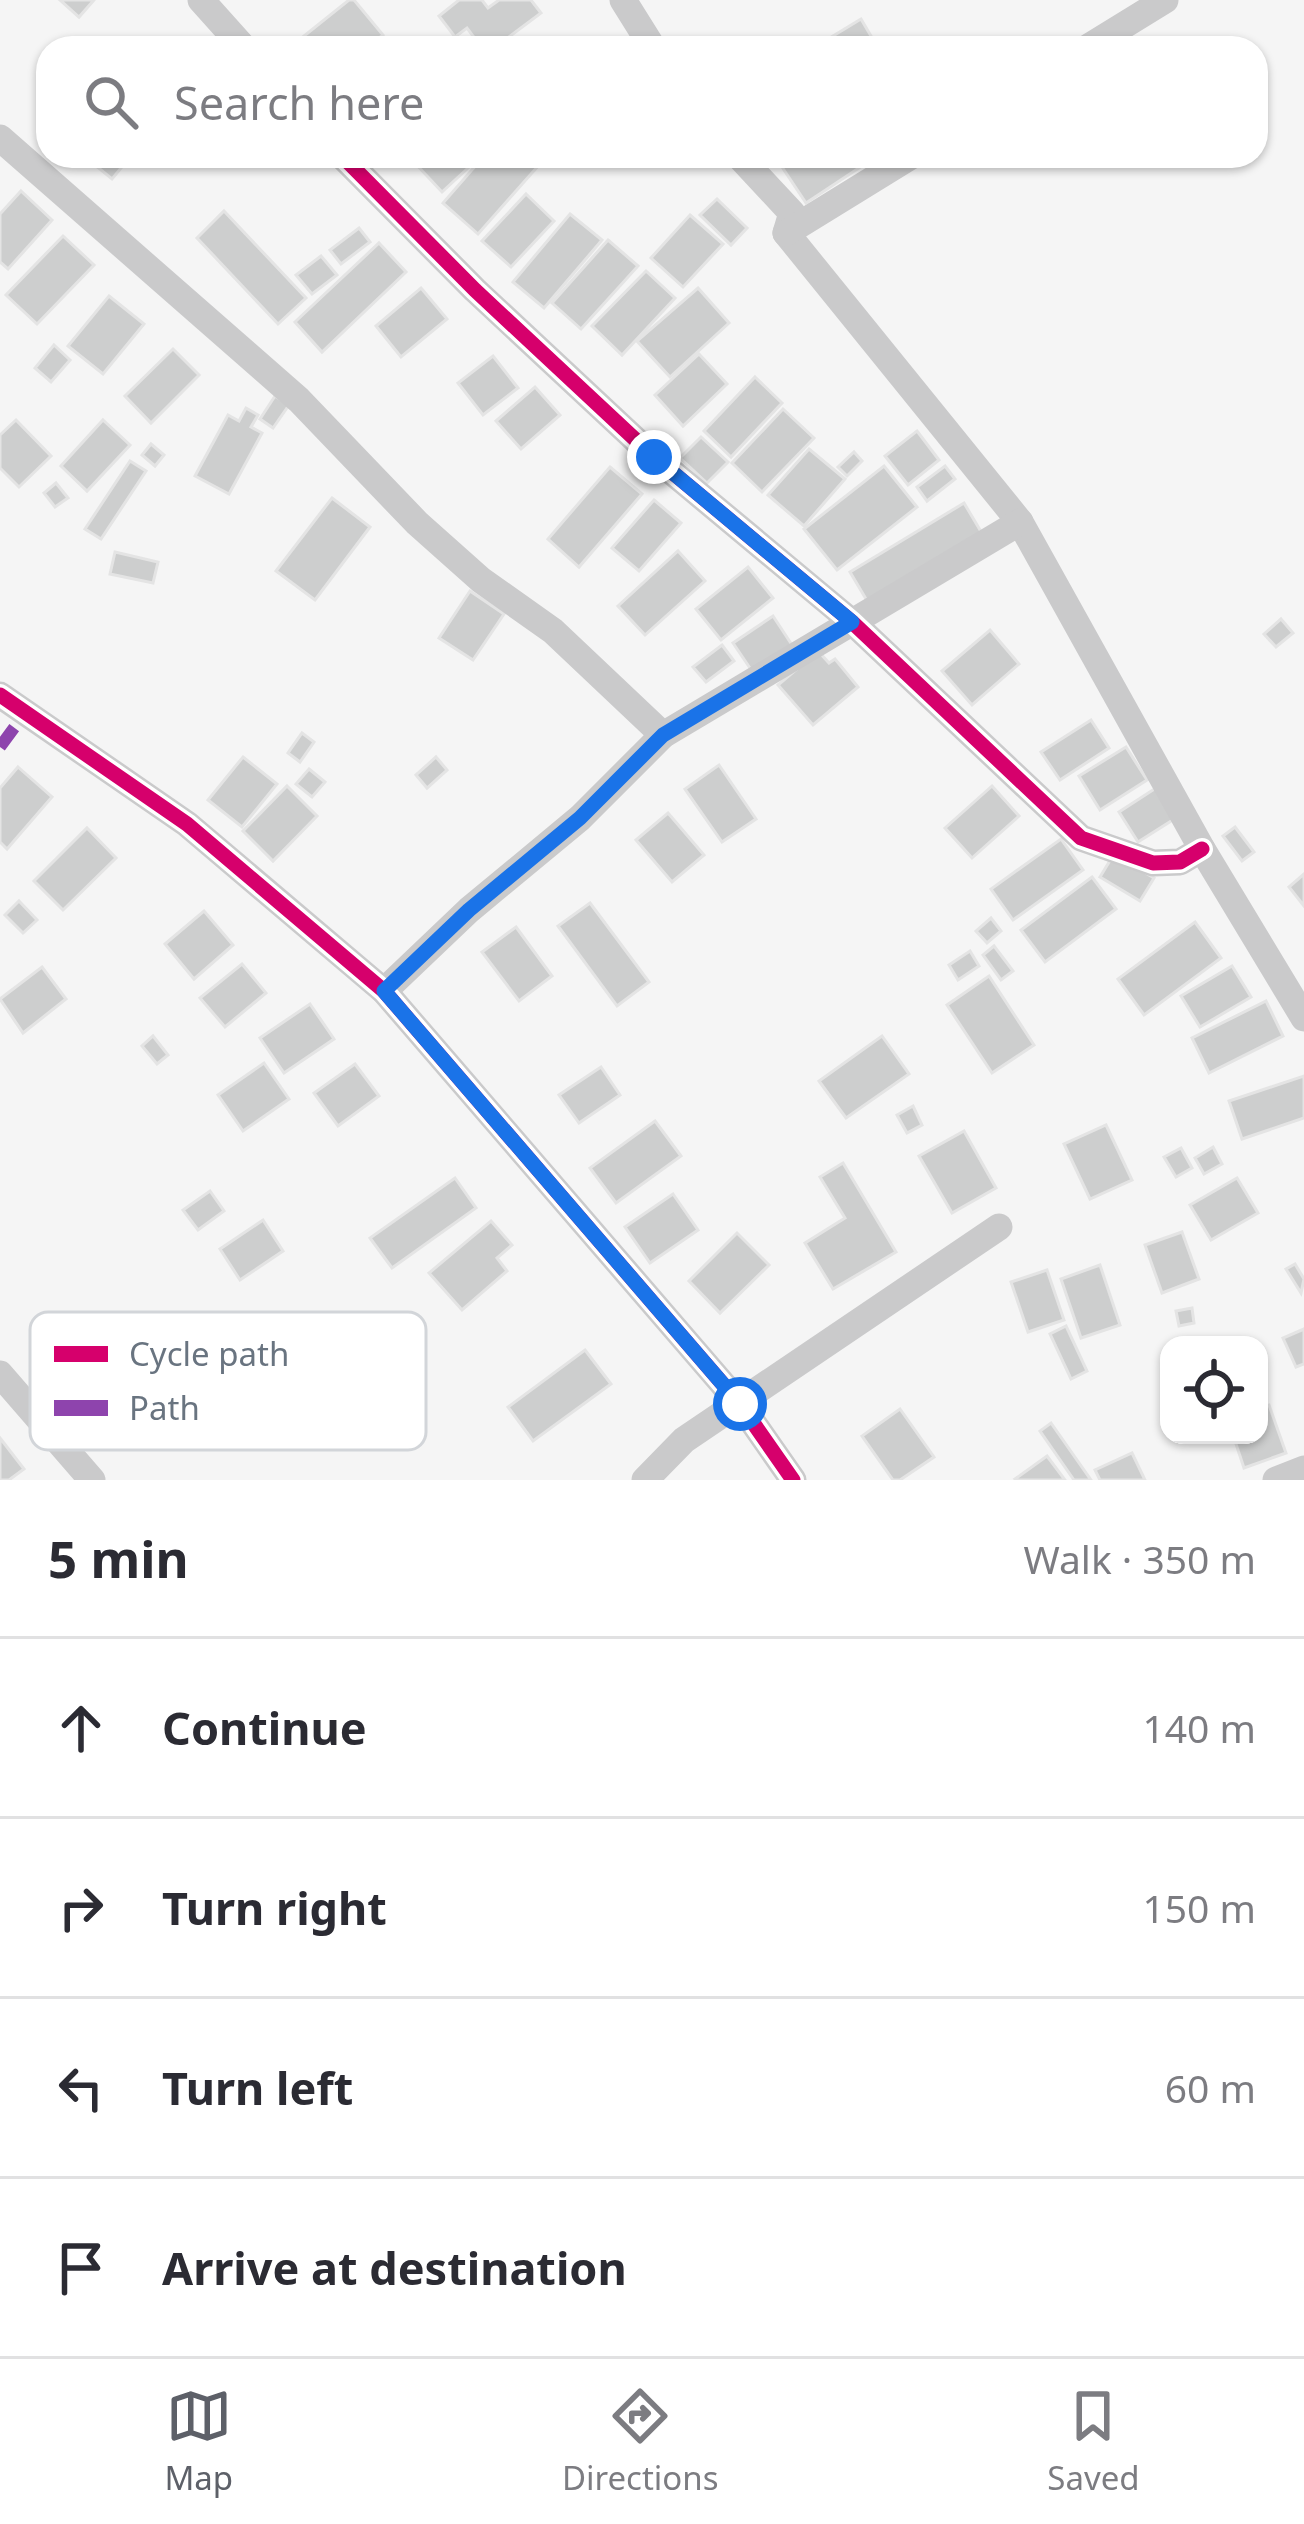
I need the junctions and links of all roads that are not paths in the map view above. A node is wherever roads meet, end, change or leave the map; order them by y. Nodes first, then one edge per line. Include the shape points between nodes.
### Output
1 (201, 0) edge
2 (1165, 0) edge
3 (630, 3) edge
4 (233, 36) edge
5 (647, 36) edge
6 (1106, 36) edge
7 (0, 138) edge
8 (354, 168) edge
9 (751, 168) edge
10 (891, 168) edge
11 (786, 233) junction
12 (1020, 522) junction
13 (852, 622) junction
14 (0, 695) edge
15 (663, 735) junction
16 (1202, 849) junction
17 (384, 991) junction
18 (1304, 1018) edge
19 (999, 1227) dead end
20 (0, 1374) edge
21 (740, 1404) junction
22 (30, 1409) edge
23 (66, 1450) edge
24 (1304, 1469) edge
25 (92, 1480) edge
26 (645, 1480) edge
27 (793, 1480) edge
28 (1276, 1480) edge

1 - 4 street
2 - 6 street
3 - 5 street
7 - 15 street via 299,400 433,538 553,631
8 - 13 street via 654,457
9 - 11 street via 792,213
10 - 11 street
11 - 12 street
12 - 13 street
12 - 16 street
13 - 15 street
13 - 16 street via 1082,838 1153,863 1180,862
14 - 17 street via 187,824
15 - 17 street
16 - 18 street
17 - 21 street
19 - 21 street
20 - 22 street
21 - 26 street via 684,1440
21 - 27 street
23 - 25 street
24 - 28 street

